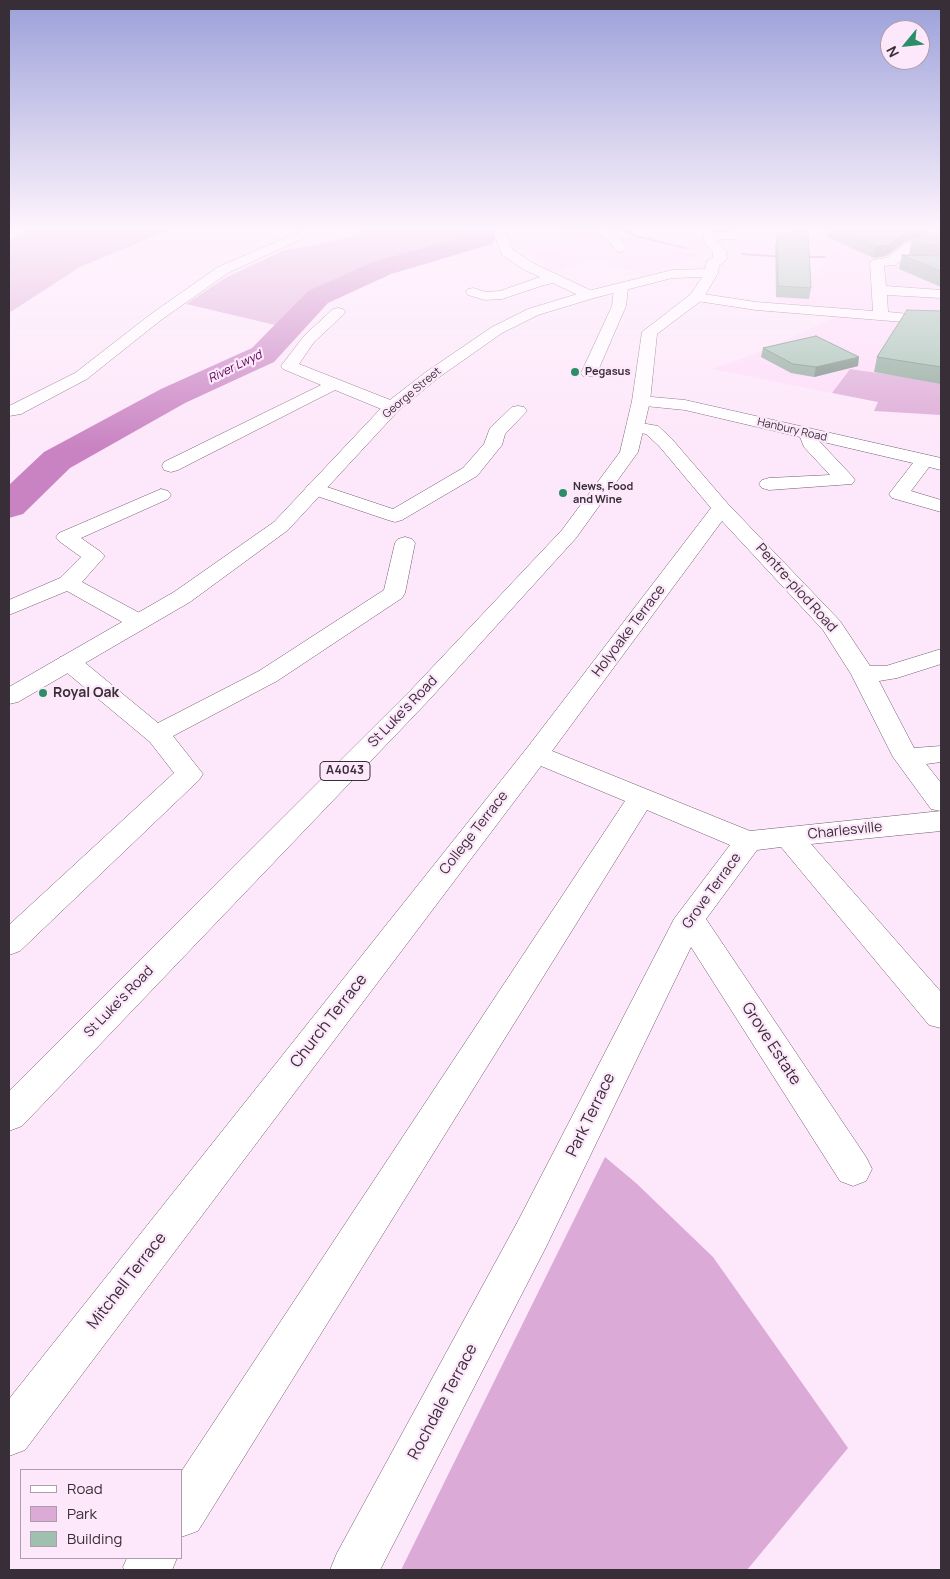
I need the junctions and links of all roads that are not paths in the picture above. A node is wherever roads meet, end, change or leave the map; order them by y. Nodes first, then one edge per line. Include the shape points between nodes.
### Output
1 (179, 301) edge
2 (570, 301) edge
3 (619, 301) edge
4 (693, 301) edge
5 (722, 301) edge
6 (879, 301) edge
7 (338, 312) dead end
8 (845, 313) junction
9 (880, 315) junction
10 (941, 321) edge
11 (822, 326) dead end
12 (589, 373) dead end
13 (644, 381) junction
14 (335, 384) junction
15 (392, 407) junction
16 (9, 411) edge
17 (518, 411) dead end
18 (635, 427) junction
19 (809, 438) junction
20 (933, 462) edge
21 (171, 466) dead end
22 (810, 473) dead end
23 (769, 484) dead end
24 (315, 489) junction
25 (160, 494) dead end
26 (941, 506) edge
27 (721, 508) junction
28 (405, 543) dead end
29 (68, 584) junction
30 (9, 608) edge
31 (139, 622) junction
32 (941, 656) edge
33 (69, 662) junction
34 (863, 674) junction
35 (9, 697) edge
36 (156, 735) junction
37 (536, 754) junction
38 (941, 754) edge
39 (906, 757) junction
40 (642, 797) junction
41 (941, 802) edge
42 (941, 821) edge
43 (788, 837) junction
44 (748, 841) junction
45 (413, 913) joint
46 (689, 919) junction
47 (9, 943) edge
48 (651, 996) joint
49 (941, 1015) edge
50 (9, 1115) edge
51 (245, 1129) joint
52 (853, 1169) dead end
53 (532, 1234) joint
54 (9, 1434) edge
55 (182, 1512) edge
56 (354, 1570) edge

1 - 16 street via 81,376
2 - 15 street, George Street via 533,312 497,330
3 - 12 street
4 - 13 street, St Luke's Road / A4043 via 650,332
5 - 8 street
6 - 9 street
7 - 14 street via 309,340 289,366
8 - 9 street
8 - 11 street
9 - 10 street
13 - 18 street, St Luke's Road / A4043
13 - 19 street, Hanbury Road via 685,405
14 - 15 street
14 - 21 street
15 - 24 street, George Street
17 - 24 street via 496,432 493,445 470,472 395,516
18 - 27 street, Pentre-piod Road via 652,430 665,442
18 - 50 street, St Luke's Road / A4043 via 629,452 569,534 420,695
19 - 20 street, Hanbury Road
19 - 22 street via 800,447
19 - 23 street via 845,480
20 - 26 street via 899,494
24 - 31 street, George Street via 281,526 182,597
25 - 29 street via 66,537 94,556
27 - 34 street, Pentre-piod Road via 832,626
27 - 37 street, Holyoake Terrace
28 - 36 street via 394,593 268,676
29 - 30 street
29 - 31 street
31 - 33 street, George Street
32 - 34 street via 888,673
33 - 35 street, George Street
33 - 36 street
34 - 39 street, Pentre-piod Road
36 - 47 street via 189,774
37 - 40 street
37 - 45 street, College Terrace
38 - 39 street
39 - 41 street, Pentre-piod Road
40 - 44 street
40 - 55 street
42 - 43 street, Charlesville
43 - 44 street, Charlesville
43 - 49 street
44 - 46 street, Grove Terrace
45 - 51 street, Church Terrace
46 - 48 street, Grove Terrace
46 - 52 street, Grove Estate
48 - 53 street, Park Terrace
51 - 54 street, Mitchell Terrace
53 - 56 street, Rochdale Terrace

